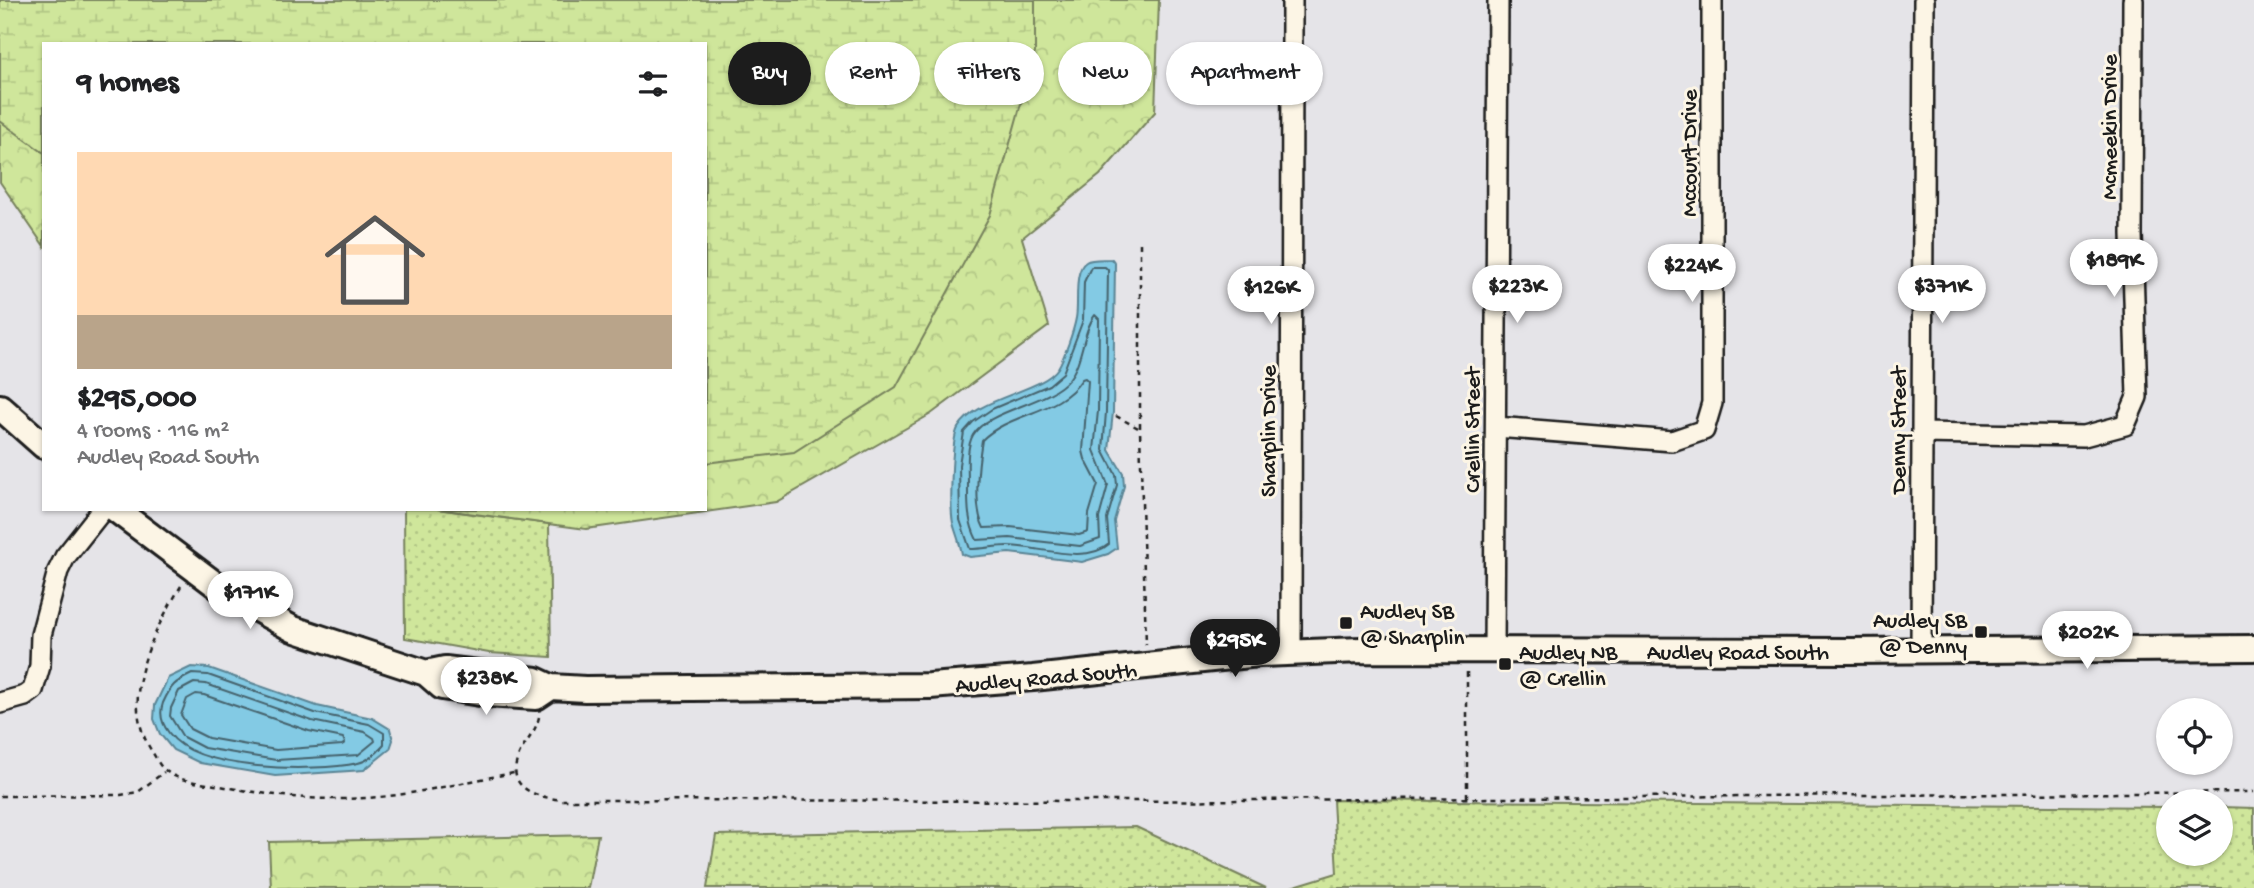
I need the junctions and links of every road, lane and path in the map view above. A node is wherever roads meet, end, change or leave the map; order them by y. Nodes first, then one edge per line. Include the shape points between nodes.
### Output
1 (1292, 0) edge
2 (1497, 0) edge
3 (1712, 0) edge
4 (1924, 0) edge
5 (2133, 0) edge
6 (1140, 243) dead end
7 (0, 407) edge
8 (1116, 416) dead end
9 (1496, 427) junction
10 (1140, 429) junction
11 (1922, 433) junction
12 (42, 444) edge
13 (101, 511) edge
14 (118, 511) edge
15 (192, 568) junction
16 (2254, 648) edge
17 (1467, 649) junction
18 (1494, 650) junction
19 (1921, 650) junction
20 (1291, 652) junction
21 (1146, 666) junction
22 (544, 692) junction
23 (0, 703) edge
24 (165, 771) junction
25 (514, 773) junction
26 (2254, 792) edge
27 (0, 796) edge
28 (1467, 798) junction

1 - 20 street, Sharplin Drive
2 - 9 street, Crellin Street
3 - 9 street, Mccourt Drive via 1712,403 1704,430 1672,441
4 - 11 street, Denny Street
5 - 11 street, Mcmeekin Drive via 2137,397 2125,425 2084,436
6 - 10 path
7 - 12 street
8 - 10 path
9 - 18 street, Crellin Street
10 - 21 path
11 - 19 street, Denny Street
13 - 23 street via 58,571 41,635 33,691
14 - 15 street, Audley Road South
15 - 22 street, Audley Road South via 293,629 368,656 426,673 444,669 536,680
15 - 24 path via 154,634 139,687 138,723
16 - 19 street, Audley Road South
17 - 18 street, Audley Road South
17 - 20 street, Audley Road South
17 - 28 path
18 - 19 street, Audley Road South
20 - 21 street, Audley Road South
21 - 22 street, Audley Road South via 930,686
22 - 25 path via 537,725
24 - 25 path via 189,780 295,799 342,800 424,791
24 - 27 path via 138,792 121,795
25 - 28 path via 519,783 537,796 564,800
26 - 28 path

